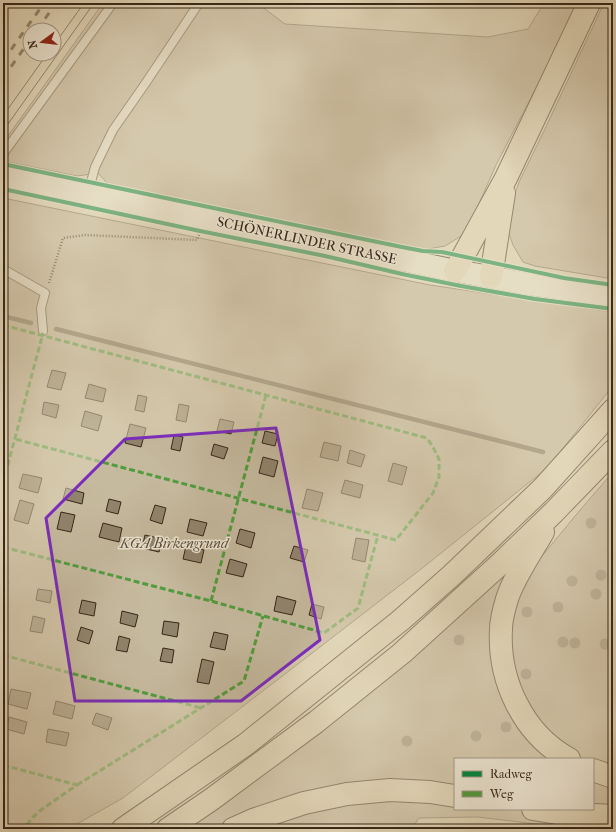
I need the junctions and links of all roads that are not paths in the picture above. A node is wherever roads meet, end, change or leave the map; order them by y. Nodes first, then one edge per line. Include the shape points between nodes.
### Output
1 (113, 3) edge
2 (199, 3) edge
3 (589, 3) edge
4 (3, 154) edge
5 (3, 176) edge
6 (506, 178) junction
7 (88, 194) junction
8 (3, 269) edge
9 (455, 271) junction
10 (491, 277) junction
11 (613, 296) edge
12 (43, 332) dead end
13 (613, 410) edge
14 (613, 451) edge
15 (554, 512) junction
16 (567, 758) edge
17 (594, 770) edge
18 (613, 777) edge
19 (454, 796) edge
20 (538, 810) edge
21 (613, 816) edge
22 (122, 829) edge
23 (168, 829) edge
24 (233, 829) edge

1 - 4 lane
2 - 7 lane via 113,130 95,167
3 - 6 highway
5 - 7 main road, SCHÖNERLINDER STRASSE
6 - 9 highway
6 - 10 highway
7 - 9 main road, SCHÖNERLINDER STRASSE
8 - 12 lane via 46,293 41,308
9 - 10 main road, SCHÖNERLINDER STRASSE
10 - 11 main road, SCHÖNERLINDER STRASSE
13 - 22 highway via 543,488 401,620 245,745
14 - 15 highway
15 - 16 highway via 508,597 500,628 501,653 507,682 528,724 548,745
15 - 23 highway via 402,653 316,722 212,800
17 - 18 highway
19 - 24 highway via 390,790 347,794 304,803
20 - 21 highway via 557,814

